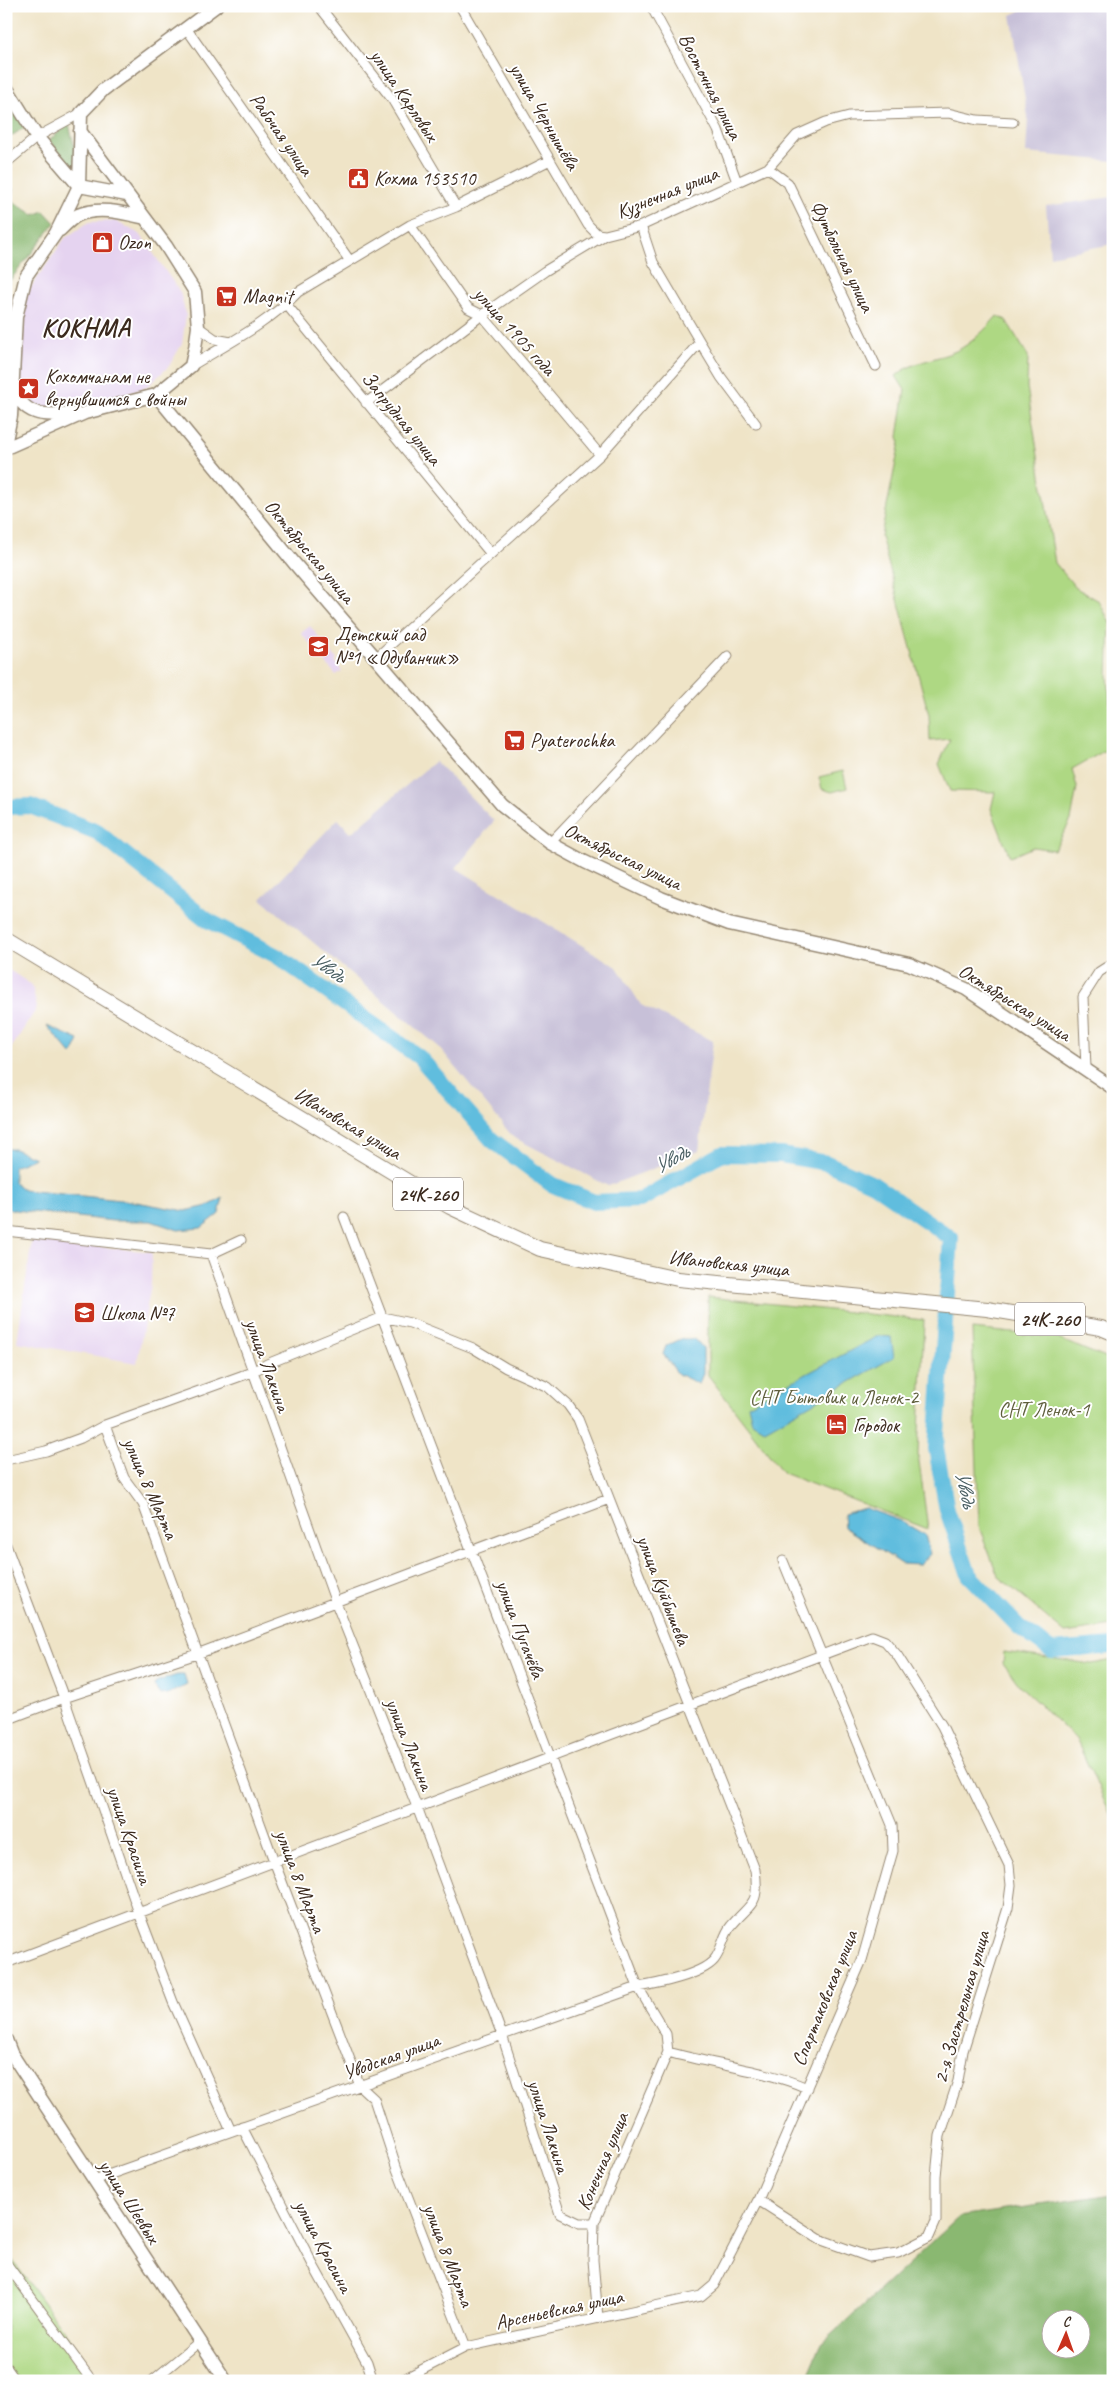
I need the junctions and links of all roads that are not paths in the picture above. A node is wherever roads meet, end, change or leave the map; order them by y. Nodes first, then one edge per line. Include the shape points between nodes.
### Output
1 (216, 6) edge
2 (319, 6) edge
3 (460, 6) edge
4 (651, 6) edge
5 (186, 28) junction
6 (6, 87) edge
7 (81, 113) junction
8 (1013, 122) dead end
9 (80, 131) junction
10 (37, 137) junction
11 (550, 160) junction
12 (6, 163) edge
13 (768, 168) junction
14 (737, 182) junction
15 (79, 186) junction
16 (127, 195) junction
17 (456, 207) junction
18 (145, 218) junction
19 (410, 225) junction
20 (641, 226) junction
21 (56, 233) junction
22 (605, 235) junction
23 (350, 261) junction
24 (286, 304) junction
25 (482, 316) junction
26 (198, 327) junction
27 (231, 342) junction
28 (700, 342) junction
29 (191, 366) junction
30 (876, 366) dead end
31 (14, 378) junction
32 (156, 395) junction
33 (366, 403) junction
34 (85, 414) junction
35 (756, 424) dead end
36 (6, 440) edge
37 (6, 448) edge
38 (600, 455) junction
39 (491, 554) junction
40 (728, 656) dead end
41 (376, 658) junction
42 (550, 843) junction
43 (6, 938) edge
44 (1113, 963) edge
45 (1086, 1068) junction
46 (1113, 1088) edge
47 (344, 1217) dead end
48 (6, 1231) edge
49 (241, 1240) dead end
50 (211, 1254) junction
51 (383, 1317) junction
52 (1113, 1333) edge
53 (252, 1372) junction
54 (105, 1425) junction
55 (6, 1460) edge
56 (609, 1499) junction
57 (6, 1545) edge
58 (472, 1550) junction
59 (783, 1561) dead end
60 (336, 1603) junction
61 (197, 1654) junction
62 (821, 1655) junction
63 (64, 1698) junction
64 (690, 1704) junction
65 (6, 1720) edge
66 (551, 1757) junction
67 (417, 1808) junction
68 (274, 1861) junction
69 (139, 1913) junction
70 (6, 1963) edge
71 (701, 1970) joint
72 (638, 1987) junction
73 (502, 2035) junction
74 (6, 2040) edge
75 (668, 2052) junction
76 (360, 2086) junction
77 (807, 2088) junction
78 (242, 2127) junction
79 (231, 2131) junction
80 (94, 2180) junction
81 (758, 2200) junction
82 (594, 2223) junction
83 (6, 2263) edge
84 (702, 2296) joint
85 (598, 2318) junction
86 (199, 2342) junction
87 (466, 2347) junction
88 (6, 2366) edge
89 (16, 2381) edge
90 (92, 2381) edge
91 (152, 2381) edge
92 (226, 2381) edge
93 (373, 2381) edge
94 (400, 2381) edge

1 - 5 main road
2 - 17 street, улица Карловых via 392,99
3 - 11 street, улица Чернышёва
4 - 14 street, Восточная улица via 718,130
5 - 7 main road via 103,90
5 - 23 street, Рабочая улица
6 - 10 main road
7 - 9 main road
7 - 10 street
8 - 13 street, Кузнечная улица via 977,120 948,113 849,116 797,135
9 - 15 main road
9 - 16 main road
10 - 12 street
10 - 15 main road
11 - 17 street
11 - 22 street, улица Чернышёва via 588,225 597,234
13 - 14 street, Кузнечная улица
13 - 30 street, Футбольная улица via 788,183
14 - 20 street, Кузнечная улица
15 - 16 main road
15 - 21 main road
16 - 18 main road
17 - 19 street
18 - 21 main road via 97,211 78,215
18 - 26 main road via 195,292
19 - 23 street
19 - 25 street, улица 1905 года via 468,308
20 - 22 street, Кузнечная улица
20 - 28 street via 653,262
21 - 31 main road via 26,276 16,317
22 - 25 street, Кузнечная улица via 545,271
23 - 24 street via 298,292
24 - 27 street
24 - 33 street, Запрудная улица
25 - 33 street, Кузнечная улица
25 - 38 street, улица 1905 года
26 - 27 street via 215,339
26 - 29 main road
27 - 29 street
28 - 35 street
28 - 38 street
29 - 32 main road
31 - 34 main road via 22,405 31,411 43,415
31 - 36 main road
32 - 34 main road
32 - 41 main road, Октябрьская улица
33 - 39 street, Запрудная улица
34 - 37 main road
38 - 39 street
39 - 41 street
40 - 42 street
41 - 42 main road, Октябрьская улица via 502,805
42 - 45 main road, Октябрьская улица via 661,898 729,924 909,964 966,989
43 - 52 main road, Ивановская улица / 24К-260 via 450,1207 540,1249 678,1279 987,1309 1101,1328
44 - 45 street via 1099,972 1083,996
45 - 46 main road, Октябрьская улица
47 - 51 street, улица Пугачёва
48 - 50 street
49 - 50 street
50 - 53 street, улица Лакина
51 - 53 street
51 - 56 street, улица Куйбышева via 410,1323 473,1348 506,1368 548,1387 578,1419
51 - 58 street, улица Пугачёва
53 - 54 street
53 - 60 street, улица Лакина
54 - 55 street via 46,1451
54 - 61 street, улица 8 Марта via 124,1478 143,1504
56 - 58 street
56 - 64 street, улица Куйбышева
57 - 63 street, улица Красина
58 - 60 street
58 - 66 street, улица Пугачёва
59 - 62 street, Спартаковская улица
60 - 61 street
60 - 67 street, улица Лакина
61 - 63 street
61 - 68 street, улица 8 Марта
62 - 64 street
62 - 77 street, Спартаковская улица via 892,1826 893,1851 862,1960
62 - 81 street, 2-я Застрельная улица via 872,1636 885,1642 897,1655 942,1726 1009,1865 1011,1885 1008,1908 940,2136 936,2221 929,2237 898,2253 869,2257 819,2239
63 - 65 street
63 - 69 street, улица Красина
64 - 66 street
64 - 71 street, улица Куйбышева via 755,1870 758,1890 750,1907 730,1927 714,1960
66 - 67 street
66 - 72 street, улица Пугачёва
67 - 68 street
67 - 73 street, улица Лакина
68 - 69 street
68 - 76 street, улица 8 Марта
69 - 70 street
69 - 79 street, улица Красина via 173,2002
71 - 72 street, Уводская улица
72 - 73 street, Уводская улица
72 - 75 street, улица Пугачёва via 666,2034
73 - 76 street, Уводская улица
73 - 82 street, улица Лакина via 560,2214 579,2223
74 - 80 main road, улица Шеевых via 11,2053
75 - 77 street via 787,2080
75 - 82 street, Конечная улица
76 - 78 street, Уводская улица
76 - 87 street, улица 8 Марта via 374,2099 397,2169
77 - 81 street, Спартаковская улица
78 - 79 street, Уводская улица
78 - 93 street, улица Красина via 367,2362
79 - 80 street, Уводская улица
80 - 86 main road, улица Шеевых
81 - 84 street, Спартаковская улица via 714,2285
82 - 85 street, Конечная улица via 593,2260
83 - 90 street
84 - 85 street, Арсеньевская улица
85 - 87 street, Арсеньевская улица
86 - 91 street
86 - 92 main road, улица Шеевых
87 - 94 street, Арсеньевская улица
88 - 89 street

